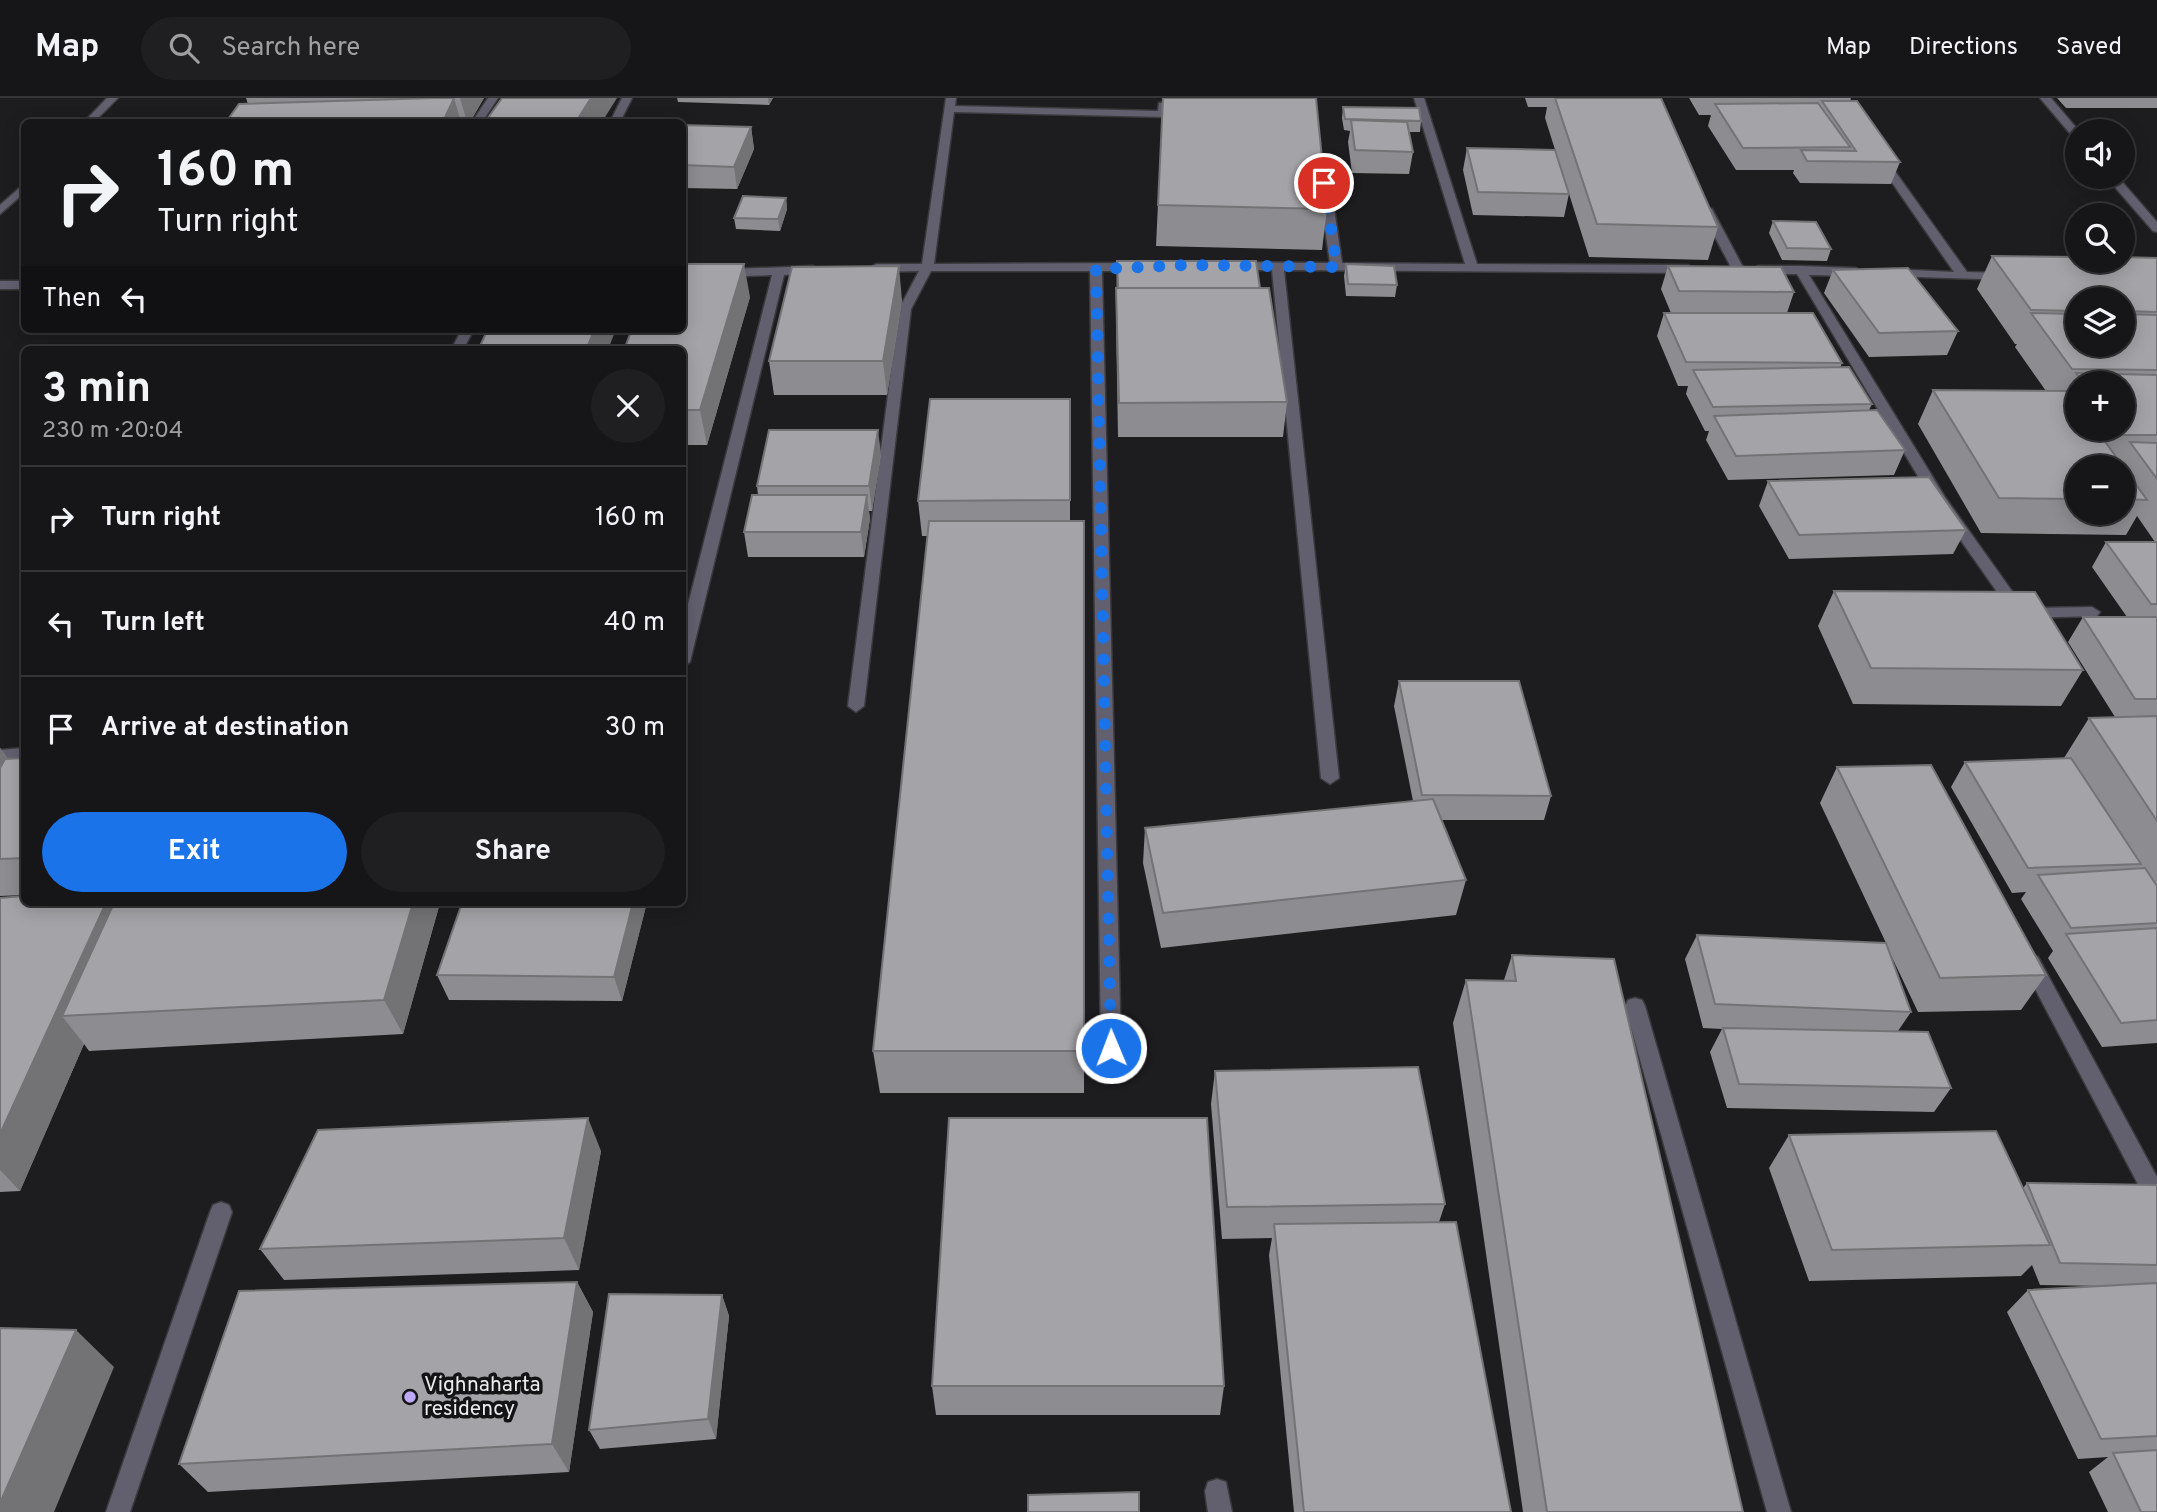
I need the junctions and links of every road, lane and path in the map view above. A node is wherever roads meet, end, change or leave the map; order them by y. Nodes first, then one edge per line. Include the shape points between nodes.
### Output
1 (113, 98) edge
2 (493, 98) edge
3 (627, 98) edge
4 (1419, 98) edge
5 (2045, 98) edge
6 (950, 104) edge
7 (1190, 106) edge
8 (92, 119) edge
9 (479, 119) edge
10 (616, 119) edge
11 (2065, 121) edge
12 (1876, 152) edge
13 (1320, 158) edge
14 (2122, 189) edge
15 (21, 190) edge
16 (1699, 196) edge
17 (0, 211) edge
18 (2157, 229) edge
19 (928, 266) junction
20 (1214, 266) edge
21 (1278, 266) junction
22 (1149, 267) edge
23 (1337, 267) junction
24 (1472, 267) junction
25 (860, 268) edge
26 (1096, 269) junction
27 (1696, 269) edge
28 (1724, 269) edge
29 (1738, 269) junction
30 (820, 270) edge
31 (779, 271) junction
32 (1800, 271) junction
33 (1868, 272) edge
34 (1881, 273) edge
35 (686, 275) edge
36 (1963, 275) junction
37 (2018, 277) edge
38 (0, 285) edge
39 (21, 285) edge
40 (2092, 611) dead end
41 (2020, 613) junction
42 (1994, 614) edge
43 (686, 646) edge
44 (856, 706) dead end
45 (21, 754) edge
46 (0, 756) edge
47 (1330, 778) dead end
48 (2023, 948) edge
49 (1635, 1006) dead end
50 (1111, 1048) dead end
51 (2157, 1198) edge
52 (221, 1212) dead end
53 (118, 1512) edge
54 (1779, 1512) edge

1 - 8 street
2 - 9 street
3 - 10 street
4 - 24 street
5 - 11 street
6 - 7 street via 1164,114 1163,105
6 - 19 street
12 - 36 street
13 - 23 street
14 - 18 street
15 - 17 street
16 - 29 street
19 - 25 street
19 - 26 street
19 - 44 street via 905,309
20 - 21 street
21 - 23 street
21 - 47 street
22 - 26 street
23 - 24 street
24 - 27 street
26 - 50 street
28 - 29 street
29 - 32 street
30 - 31 street
31 - 35 street
31 - 43 street
32 - 33 street
32 - 41 street via 1936,502
34 - 36 street
36 - 37 street
38 - 39 street
40 - 41 street
41 - 42 street
45 - 46 street
48 - 51 street
49 - 54 street
52 - 53 street

